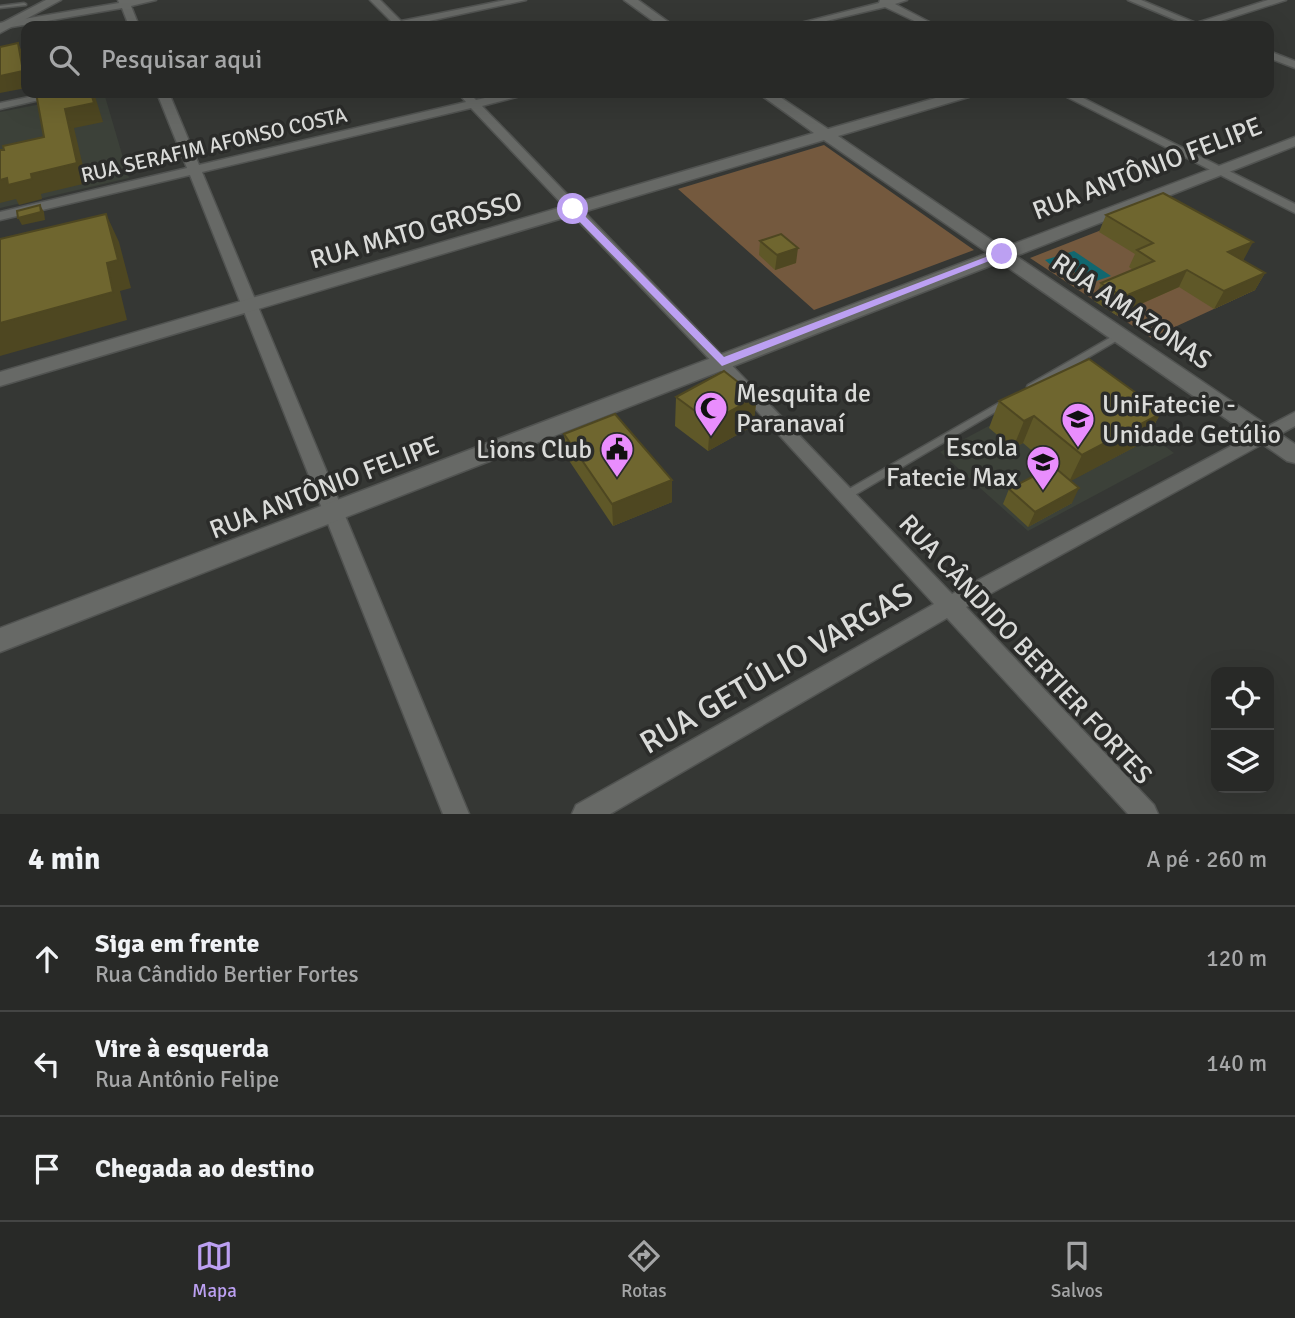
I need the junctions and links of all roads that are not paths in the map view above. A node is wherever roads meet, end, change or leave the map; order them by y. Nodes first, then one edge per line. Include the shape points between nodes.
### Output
1 (55, 0) edge
2 (152, 0) edge
3 (375, 0) edge
4 (521, 0) edge
5 (630, 0) edge
6 (902, 0) edge
7 (1133, 0) edge
8 (1280, 0) edge
9 (29, 2) edge
10 (124, 2) edge
11 (884, 2) edge
12 (0, 7) edge
13 (132, 21) edge
14 (392, 21) edge
15 (420, 21) edge
16 (661, 21) edge
17 (813, 21) edge
18 (922, 21) edge
19 (1183, 21) edge
20 (1211, 21) edge
21 (2, 24) edge
22 (1274, 56) edge
23 (1295, 65) edge
24 (39, 98) edge
25 (165, 98) edge
26 (468, 98) edge
27 (772, 98) edge
28 (950, 98) edge
29 (1075, 98) edge
30 (0, 106) edge
31 (825, 134) junction
32 (1295, 141) edge
33 (197, 169) junction
34 (1219, 171) junction
35 (573, 209) junction
36 (1295, 209) edge
37 (0, 216) edge
38 (1002, 254) junction
39 (250, 304) junction
40 (1121, 335) junction
41 (722, 362) junction
42 (0, 379) edge
43 (1025, 391) edge
44 (1013, 398) edge
45 (1295, 418) edge
46 (1265, 434) junction
47 (1295, 455) edge
48 (845, 495) junction
49 (335, 513) junction
50 (949, 606) junction
51 (0, 640) edge
52 (456, 814) edge
53 (585, 814) edge
54 (1145, 814) edge

1 - 21 street
2 - 10 street
3 - 14 street
4 - 15 street
5 - 16 street
6 - 11 street
7 - 19 street
8 - 20 street
9 - 12 lane
9 - 21 street
10 - 13 street
10 - 21 street
11 - 17 street
11 - 18 street
22 - 23 street
24 - 30 street
25 - 33 street
26 - 33 street, RUA SERAFIM AFONSO COSTA
26 - 35 street, RUA CÂNDIDO BERTIER FORTES
27 - 31 street, RUA AMAZONAS
28 - 31 street, RUA MATO GROSSO
29 - 34 street
31 - 35 street, RUA MATO GROSSO
31 - 38 street, RUA AMAZONAS
32 - 34 street, RUA ANTÔNIO FELIPE
33 - 37 street, RUA SERAFIM AFONSO COSTA
33 - 39 street
34 - 36 street
34 - 38 street, RUA ANTÔNIO FELIPE
35 - 39 street, RUA MATO GROSSO
35 - 41 street, RUA CÂNDIDO BERTIER FORTES
38 - 40 street, RUA AMAZONAS
38 - 41 street, RUA ANTÔNIO FELIPE
39 - 42 street, RUA MATO GROSSO
39 - 49 street
40 - 43 lane
40 - 46 street, RUA AMAZONAS
41 - 48 street, RUA CÂNDIDO BERTIER FORTES
41 - 49 street, RUA ANTÔNIO FELIPE
44 - 48 lane
45 - 46 street, RUA GETÚLIO VARGAS
46 - 47 street, RUA AMAZONAS
46 - 50 street, RUA GETÚLIO VARGAS
48 - 50 street, RUA CÂNDIDO BERTIER FORTES
49 - 51 street, RUA ANTÔNIO FELIPE
49 - 52 street
50 - 53 street, RUA GETÚLIO VARGAS
50 - 54 street, RUA CÂNDIDO BERTIER FORTES

